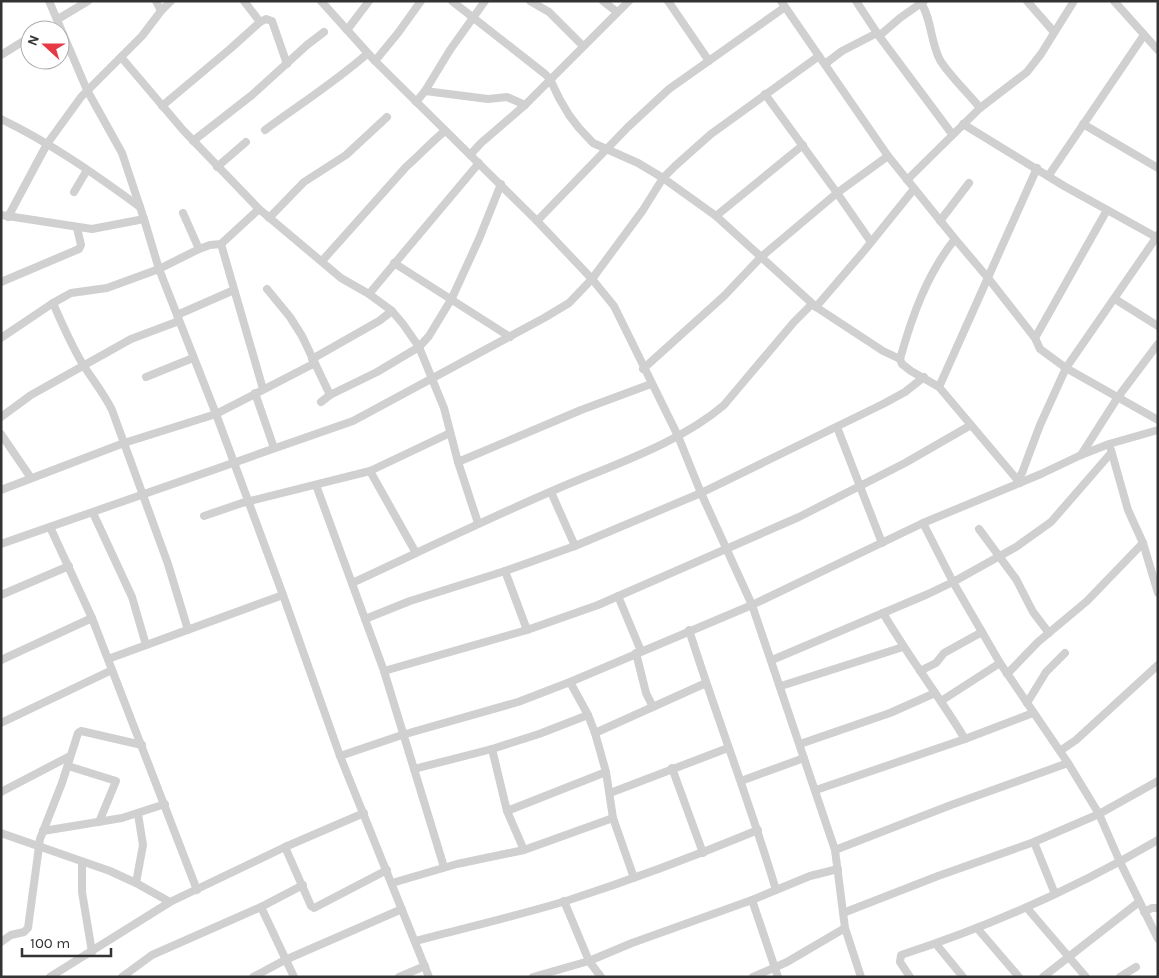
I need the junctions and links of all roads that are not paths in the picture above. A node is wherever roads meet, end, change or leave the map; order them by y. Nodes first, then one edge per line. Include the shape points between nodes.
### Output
1 (49, 1) edge
2 (88, 1) edge
3 (156, 1) edge
4 (171, 1) edge
5 (244, 1) edge
6 (321, 1) edge
7 (369, 1) edge
8 (421, 1) edge
9 (452, 1) edge
10 (485, 1) edge
11 (530, 1) edge
12 (603, 1) edge
13 (629, 1) edge
14 (668, 1) edge
15 (856, 1) edge
16 (1028, 1) edge
17 (1074, 1) edge
18 (1114, 1) edge
19 (922, 2) edge
20 (783, 4) edge
21 (161, 11) junction
22 (617, 12) junction
23 (472, 18) junction
24 (58, 19) junction
25 (260, 22) junction
26 (347, 30) junction
27 (324, 32) dead end
28 (1054, 32) junction
29 (878, 34) junction
30 (1144, 35) junction
31 (20, 43) edge
32 (583, 46) junction
33 (1158, 50) edge
34 (367, 54) junction
35 (1, 55) edge
36 (819, 56) junction
37 (121, 57) junction
38 (709, 61) junction
39 (374, 62) junction
40 (287, 64) junction
41 (825, 64) junction
42 (550, 79) junction
43 (87, 90) junction
44 (426, 90) junction
45 (765, 94) junction
46 (416, 102) junction
47 (525, 105) junction
48 (162, 106) junction
49 (980, 108) junction
50 (387, 117) dead end
51 (1, 119) edge
52 (963, 124) junction
53 (1083, 124) junction
54 (264, 130) dead end
55 (445, 131) junction
56 (952, 134) junction
57 (193, 141) junction
58 (246, 142) dead end
59 (47, 144) junction
60 (803, 145) junction
61 (606, 149) junction
62 (470, 154) junction
63 (888, 156) junction
64 (479, 163) junction
65 (217, 167) junction
66 (1037, 168) junction
67 (1158, 168) edge
68 (87, 170) junction
69 (1049, 176) junction
70 (663, 178) junction
71 (907, 180) junction
72 (502, 184) junction
73 (969, 184) dead end
74 (914, 190) junction
75 (74, 192) dead end
76 (837, 192) junction
77 (140, 207) junction
78 (258, 209) junction
79 (1107, 210) junction
80 (183, 213) dead end
81 (5, 216) edge
82 (716, 216) junction
83 (144, 218) junction
84 (269, 218) junction
85 (537, 221) junction
86 (940, 221) junction
87 (77, 228) junction
88 (1157, 236) edge
89 (954, 239) junction
90 (871, 242) junction
91 (220, 244) junction
92 (199, 249) junction
93 (761, 257) junction
94 (322, 261) junction
95 (394, 263) junction
96 (159, 269) junction
97 (988, 278) junction
98 (592, 279) junction
99 (1, 282) edge
100 (267, 289) dead end
101 (234, 290) junction
102 (369, 294) junction
103 (452, 298) junction
104 (1115, 299) junction
105 (53, 303) junction
106 (814, 306) junction
107 (392, 311) junction
108 (178, 318) junction
109 (1158, 326) edge
110 (510, 337) junction
111 (1, 338) edge
112 (1035, 338) junction
113 (1158, 344) edge
114 (419, 347) junction
115 (194, 358) junction
116 (900, 359) junction
117 (314, 361) junction
118 (83, 365) junction
119 (1066, 368) junction
120 (643, 369) junction
121 (146, 377) dead end
122 (924, 377) junction
123 (432, 378) junction
124 (651, 384) junction
125 (939, 387) junction
126 (263, 389) junction
127 (255, 393) junction
128 (330, 395) junction
129 (1118, 397) junction
130 (321, 402) dead end
131 (216, 414) junction
132 (1, 417) edge
133 (1158, 420) edge
134 (971, 425) junction
135 (837, 427) junction
136 (1158, 430) edge
137 (450, 433) junction
138 (1, 434) edge
139 (678, 436) junction
140 (124, 444) junction
141 (274, 448) junction
142 (1110, 449) junction
143 (1082, 455) junction
144 (233, 462) junction
145 (458, 462) junction
146 (370, 471) junction
147 (31, 478) junction
148 (1018, 481) junction
149 (316, 485) junction
150 (860, 487) junction
151 (1, 490) edge
152 (551, 492) junction
153 (701, 493) junction
154 (142, 495) junction
155 (248, 501) junction
156 (93, 512) junction
157 (204, 516) dead end
158 (478, 523) junction
159 (923, 523) junction
160 (50, 527) junction
161 (980, 529) dead end
162 (1143, 542) junction
163 (882, 543) junction
164 (1, 544) edge
165 (576, 546) junction
166 (726, 549) junction
167 (416, 553) junction
168 (999, 556) junction
169 (69, 566) junction
170 (505, 571) junction
171 (953, 582) junction
172 (352, 583) junction
173 (1158, 593) edge
174 (1, 595) edge
175 (283, 595) junction
176 (618, 596) junction
177 (752, 605) junction
178 (883, 613) junction
179 (92, 618) junction
180 (365, 618) junction
181 (188, 630) junction
182 (526, 630) junction
183 (690, 630) junction
184 (982, 632) junction
185 (1049, 633) junction
186 (146, 645) junction
187 (903, 648) junction
188 (638, 652) junction
189 (1065, 653) dead end
190 (108, 658) junction
191 (1, 660) edge
192 (772, 660) junction
193 (1000, 663) junction
194 (1158, 666) edge
195 (112, 670) junction
196 (384, 671) junction
197 (920, 671) junction
198 (1007, 674) junction
199 (570, 682) junction
200 (706, 684) junction
201 (781, 686) junction
202 (935, 693) junction
203 (941, 701) junction
204 (1027, 703) junction
205 (653, 707) junction
206 (1033, 713) junction
207 (588, 715) junction
208 (1, 723) edge
209 (596, 734) junction
210 (402, 735) junction
211 (965, 739) junction
212 (800, 744) junction
213 (142, 745) junction
214 (728, 748) junction
215 (492, 749) junction
216 (1060, 751) junction
217 (70, 756) junction
218 (340, 756) junction
219 (804, 758) junction
220 (1068, 763) junction
221 (68, 766) junction
222 (672, 768) junction
223 (414, 769) junction
224 (606, 772) junction
225 (1158, 780) edge
226 (741, 781) junction
227 (816, 790) junction
228 (1, 792) edge
229 (610, 792) junction
230 (165, 804) junction
231 (507, 811) junction
232 (364, 813) junction
233 (138, 814) junction
234 (1099, 814) junction
235 (613, 818) junction
236 (99, 822) junction
237 (758, 830) junction
238 (43, 831) junction
239 (1, 833) edge
240 (1158, 840) edge
241 (1034, 842) junction
242 (40, 847) junction
243 (285, 847) junction
244 (524, 850) junction
245 (836, 850) junction
246 (703, 853) junction
247 (82, 862) junction
248 (1120, 862) junction
249 (444, 867) junction
250 (838, 869) junction
251 (387, 870) junction
252 (634, 878) junction
253 (136, 883) junction
254 (392, 883) junction
255 (303, 885) junction
256 (197, 890) junction
257 (776, 890) junction
258 (1054, 894) junction
259 (752, 900) junction
260 (564, 901) junction
261 (170, 902) junction
262 (1139, 902) junction
263 (261, 906) junction
264 (1027, 908) junction
265 (1158, 908) edge
266 (402, 909) junction
267 (1144, 912) junction
268 (842, 913) junction
269 (845, 928) junction
270 (977, 928) junction
271 (1, 930) edge
272 (11, 934) junction
273 (1158, 939) edge
274 (415, 941) junction
275 (1, 942) edge
276 (936, 944) junction
277 (92, 952) junction
278 (1069, 956) junction
279 (285, 960) junction
280 (589, 961) junction
281 (425, 966) junction
282 (1136, 967) dead end
283 (775, 968) junction
284 (50, 977) edge
285 (122, 977) edge
286 (253, 977) edge
287 (294, 977) edge
288 (399, 977) edge
289 (429, 977) edge
290 (533, 977) edge
291 (601, 977) edge
292 (753, 977) edge
293 (778, 977) edge
294 (861, 977) edge
295 (910, 977) edge
296 (963, 977) edge
297 (1019, 977) edge
298 (1042, 977) edge
299 (1086, 977) edge
300 (1120, 977) edge

1 - 24 street
2 - 24 street
3 - 21 street
4 - 21 street
5 - 25 street
6 - 26 street
7 - 26 street
8 - 39 street
9 - 23 street
10 - 23 street
11 - 32 street via 549,12
12 - 22 street
13 - 22 street
14 - 38 street
15 - 29 street
16 - 28 street
17 - 28 street
18 - 30 street
19 - 29 street
19 - 49 street via 941,62
20 - 36 street
20 - 38 street
21 - 37 street
22 - 32 street
23 - 42 street
23 - 44 street
24 - 43 street
25 - 40 street via 272,21
25 - 48 street
26 - 34 street
27 - 40 street
28 - 49 street via 1027,72
29 - 41 street
29 - 56 street
30 - 33 street
30 - 53 street
31 - 35 street
32 - 42 street
34 - 39 street
34 - 54 street via 337,80
36 - 41 street
36 - 45 street
37 - 43 street
37 - 48 street
38 - 61 street via 669,89
39 - 46 street
40 - 57 street
41 - 63 street
42 - 47 street
42 - 61 street via 578,128 593,143
43 - 59 street
43 - 77 street via 122,153
44 - 46 street
44 - 47 street via 488,99 508,97
45 - 60 street
45 - 70 street via 711,134
46 - 55 street
47 - 62 street
48 - 57 street
49 - 52 street
50 - 84 street via 346,155 304,182
51 - 59 street
52 - 56 street
52 - 66 street
53 - 67 street
53 - 69 street
55 - 62 street
55 - 94 street via 422,150
56 - 71 street
57 - 65 street
58 - 65 street
59 - 68 street
59 - 81 street
60 - 76 street
60 - 82 street
61 - 70 street
61 - 85 street
62 - 64 street
63 - 71 street
63 - 76 street
64 - 72 street
64 - 95 street
65 - 78 street
66 - 69 street
66 - 97 street
68 - 75 street
68 - 77 street
69 - 79 street
70 - 82 street
70 - 98 street
71 - 74 street
72 - 85 street
72 - 103 street
73 - 86 street
74 - 86 street
74 - 90 street
76 - 90 street
76 - 93 street
77 - 83 street
78 - 84 street
78 - 91 street
79 - 88 street
79 - 112 street
80 - 92 street
81 - 87 street
82 - 93 street
83 - 87 street via 92,229
83 - 96 street
84 - 94 street
85 - 98 street
86 - 89 street
87 - 99 street via 79,249
88 - 104 street
89 - 97 street
89 - 116 street via 932,271
90 - 106 street
91 - 92 street
91 - 101 street
92 - 96 street
93 - 106 street
93 - 120 street via 724,296
94 - 102 street via 341,278
95 - 102 street
95 - 103 street
96 - 105 street via 106,288 71,293
96 - 108 street
97 - 112 street
97 - 125 street
98 - 110 street via 569,303
98 - 120 street via 614,306
100 - 117 street via 296,328
101 - 108 street
101 - 126 street
102 - 107 street
103 - 110 street
103 - 114 street
104 - 109 street
104 - 119 street
105 - 111 street
105 - 118 street
106 - 116 street
106 - 139 street via 794,322 724,405
107 - 114 street
107 - 117 street
108 - 115 street
108 - 118 street
110 - 123 street
112 - 119 street via 1040,349
113 - 129 street
114 - 123 street
114 - 128 street
115 - 121 street
115 - 131 street
116 - 122 street via 902,364
117 - 126 street
117 - 128 street
118 - 132 street via 31,395
118 - 140 street via 107,399
119 - 129 street
119 - 148 street
120 - 124 street
122 - 125 street
122 - 135 street via 905,392
123 - 137 street
123 - 141 street via 353,421
124 - 139 street
124 - 145 street
125 - 134 street
126 - 127 street
127 - 131 street
127 - 141 street
128 - 130 street
129 - 133 street
129 - 143 street
131 - 140 street
131 - 144 street
134 - 148 street
134 - 150 street
135 - 150 street
135 - 153 street
136 - 142 street
137 - 145 street
137 - 146 street
138 - 147 street
139 - 152 street
139 - 153 street
140 - 147 street
140 - 154 street
141 - 144 street
142 - 143 street
142 - 162 street via 1128,510
142 - 168 street via 1051,522
143 - 148 street
144 - 154 street
144 - 155 street
145 - 158 street
146 - 149 street
146 - 167 street
147 - 151 street
148 - 159 street
149 - 155 street
149 - 172 street
150 - 163 street
150 - 166 street
152 - 158 street
152 - 165 street
153 - 165 street
153 - 166 street
154 - 156 street
154 - 181 street
155 - 157 street
155 - 175 street
156 - 160 street
156 - 186 street via 132,597
158 - 167 street
159 - 163 street
159 - 171 street
160 - 164 street
160 - 169 street
161 - 168 street
162 - 173 street
162 - 185 street via 1087,601
163 - 177 street
165 - 170 street
166 - 176 street
166 - 177 street
167 - 172 street
168 - 171 street
168 - 185 street
169 - 174 street
169 - 179 street
170 - 180 street via 410,600
170 - 182 street
171 - 178 street
171 - 184 street
172 - 180 street
175 - 181 street
175 - 218 street
176 - 182 street
176 - 188 street
177 - 183 street
177 - 192 street
178 - 187 street
178 - 192 street
179 - 190 street
179 - 191 street
180 - 196 street
181 - 186 street
182 - 196 street
183 - 188 street
183 - 200 street
184 - 193 street
184 - 197 street
185 - 198 street
186 - 190 street
187 - 197 street
187 - 201 street
188 - 199 street
188 - 205 street via 646,693
189 - 204 street via 1046,672
190 - 195 street
192 - 201 street
193 - 198 street
193 - 203 street
194 - 216 street
195 - 208 street
195 - 213 street
196 - 210 street
197 - 202 street
198 - 204 street
199 - 207 street
199 - 210 street via 494,709
200 - 205 street
200 - 214 street
201 - 212 street
202 - 203 street
202 - 212 street via 890,713
203 - 211 street
204 - 206 street
205 - 209 street
206 - 211 street
206 - 216 street
207 - 209 street
207 - 215 street
209 - 224 street
210 - 218 street
210 - 223 street
211 - 227 street
212 - 219 street
213 - 217 street via 81,731
213 - 230 street
214 - 222 street
214 - 226 street
215 - 223 street
215 - 231 street
216 - 220 street
217 - 221 street
217 - 228 street
218 - 232 street
219 - 226 street
219 - 227 street
220 - 234 street
220 - 245 street
221 - 236 street via 116,781
221 - 238 street
222 - 229 street
222 - 246 street
223 - 249 street
224 - 229 street
224 - 231 street
225 - 234 street
226 - 237 street
227 - 245 street
229 - 235 street
230 - 233 street
230 - 256 street
231 - 244 street
232 - 243 street
232 - 251 street
233 - 236 street
233 - 253 street via 143,845
234 - 241 street
234 - 248 street
235 - 244 street
235 - 252 street
236 - 238 street
237 - 246 street
237 - 257 street
238 - 242 street
239 - 242 street
240 - 248 street
241 - 258 street
241 - 268 street
242 - 247 street
242 - 272 street via 28,928
243 - 255 street
243 - 256 street
244 - 249 street
245 - 250 street
246 - 252 street
247 - 253 street
247 - 277 street via 82,892
248 - 258 street
248 - 262 street
249 - 254 street
250 - 257 street
250 - 268 street
251 - 254 street
251 - 255 street via 314,908
252 - 260 street
253 - 261 street
254 - 266 street
255 - 263 street
256 - 261 street
257 - 259 street
258 - 264 street
259 - 280 street
259 - 283 street
260 - 274 street
260 - 280 street
261 - 277 street
262 - 267 street
262 - 278 street
263 - 279 street
263 - 285 street via 152,955
264 - 270 street
264 - 278 street
265 - 267 street
266 - 274 street
266 - 279 street
267 - 273 street
268 - 269 street
269 - 283 street
269 - 294 street
270 - 276 street
270 - 297 street
271 - 272 street
272 - 275 street
274 - 281 street
276 - 295 street via 901,955 900,962
276 - 296 street
277 - 284 street
278 - 298 street
278 - 299 street
279 - 286 street
279 - 287 street
280 - 290 street
280 - 291 street
281 - 288 street
281 - 289 street
282 - 300 street
283 - 292 street
283 - 293 street

